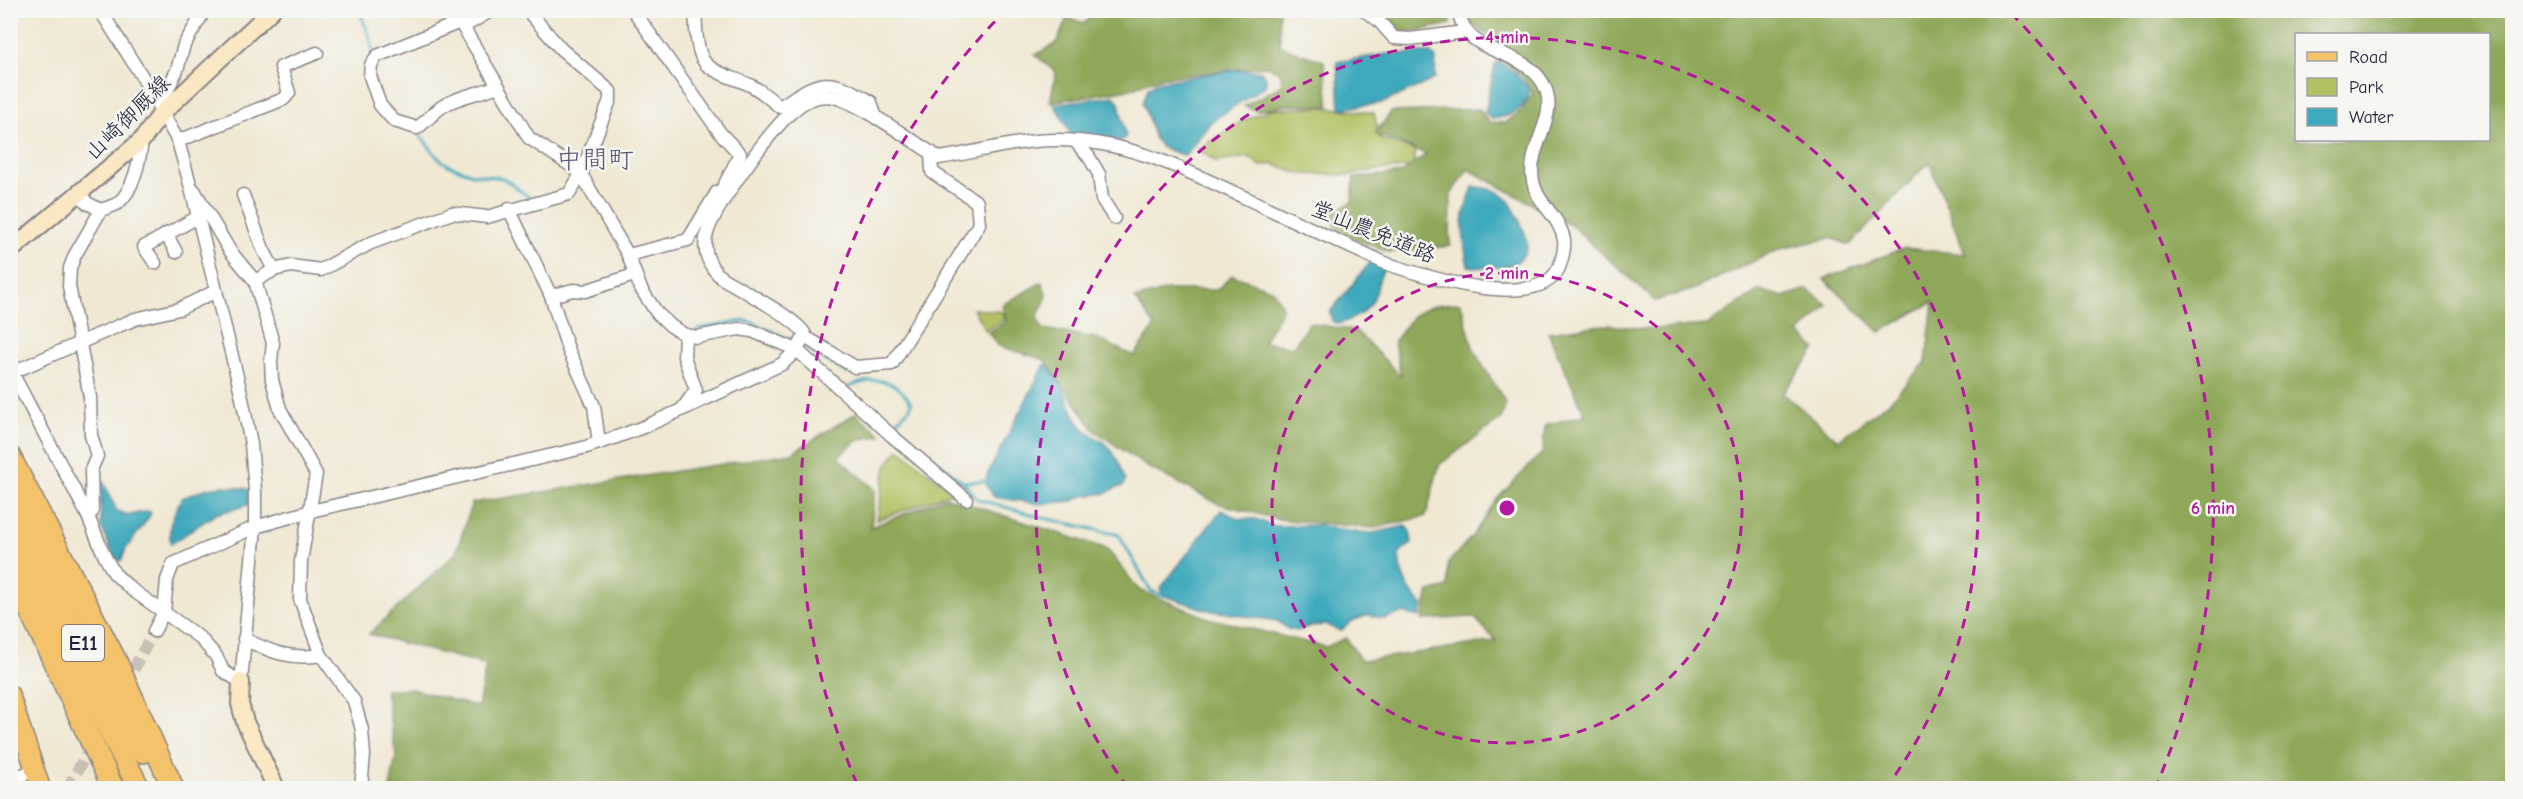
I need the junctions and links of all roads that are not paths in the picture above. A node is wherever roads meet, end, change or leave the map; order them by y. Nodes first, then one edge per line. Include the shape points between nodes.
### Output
1 (100, 10) edge
2 (205, 10) edge
3 (272, 10) edge
4 (453, 10) edge
5 (492, 10) edge
6 (527, 10) edge
7 (633, 10) edge
8 (696, 10) edge
9 (1364, 10) edge
10 (1459, 10) edge
11 (461, 25) junction
12 (1465, 32) junction
13 (317, 53) dead end
14 (497, 86) junction
15 (160, 110) junction
16 (876, 118) junction
17 (142, 140) junction
18 (178, 141) junction
19 (1075, 141) junction
20 (935, 155) junction
21 (581, 174) junction
22 (190, 184) junction
23 (725, 192) junction
24 (79, 193) junction
25 (243, 195) dead end
26 (509, 209) junction
27 (101, 210) junction
28 (198, 217) junction
29 (1114, 218) dead end
30 (166, 234) junction
31 (10, 251) edge
32 (176, 252) dead end
33 (628, 255) junction
34 (155, 263) dead end
35 (274, 270) junction
36 (634, 275) junction
37 (255, 281) junction
38 (216, 291) junction
39 (551, 296) junction
40 (685, 335) junction
41 (81, 343) junction
42 (801, 344) junction
43 (12, 371) edge
44 (683, 409) junction
45 (599, 442) junction
46 (10, 457) edge
47 (10, 494) edge
48 (966, 499) dead end
49 (310, 511) junction
50 (87, 514) junction
51 (10, 526) edge
52 (255, 527) junction
53 (10, 568) edge
54 (164, 612) junction
55 (154, 631) tunnel mouth
56 (244, 639) junction
57 (321, 655) junction
58 (241, 682) junction
59 (10, 695) edge
60 (34, 768) junction
61 (12, 782) edge
62 (41, 789) edge
63 (113, 789) edge
64 (139, 789) edge
65 (163, 789) edge
66 (173, 789) edge
67 (276, 789) edge
68 (361, 789) edge

1 - 15 street
2 - 15 street via 184,45
3 - 15 main road, 山崎御厩線
4 - 11 street
5 - 11 street
6 - 21 street via 561,49 610,91
7 - 23 street via 720,134 740,154
8 - 16 street via 695,30 705,63 712,68 764,93 780,107 807,88 843,86 871,102
9 - 12 street via 1394,38
10 - 12 street
11 - 14 street
11 - 14 street via 374,60 370,76 380,105 394,121 417,128 442,106
12 - 19 street, 堂山農免道路 via 1483,45 1522,62 1546,90 1548,116 1532,168 1533,183 1564,242 1560,267 1536,287 1520,290 1443,282 1385,263 1152,156
13 - 18 street via 281,67 289,93 284,99
14 - 21 street via 529,138
15 - 17 main road, 山崎御厩線
15 - 18 street
16 - 20 street
16 - 23 street via 843,100 829,96 810,99 779,125
17 - 24 main road, 山崎御厩線
17 - 27 street via 128,190 118,203
18 - 22 street
19 - 20 street, 堂山農免道路 via 1031,142
19 - 29 street via 1099,174 1102,199
20 - 42 street via 932,172 977,202 979,224 892,364 855,367
21 - 26 street via 569,194
21 - 33 street
22 - 28 street
22 - 37 street via 230,250
23 - 33 street via 717,192 688,240
23 - 42 street via 706,237 708,260 722,278 803,329
24 - 27 street via 87,203
24 - 31 main road, 山崎御厩線
25 - 35 street
26 - 35 street via 487,217 452,213 371,243 321,270 291,266
26 - 39 street
27 - 41 street via 70,268 69,286
28 - 30 street
28 - 38 street
30 - 32 street
30 - 34 street via 144,247
33 - 36 street
35 - 37 street
36 - 39 street via 585,291
36 - 40 street via 657,313
37 - 49 street via 272,335 272,380 280,409 316,474
38 - 41 street via 179,309 135,320
38 - 52 street via 251,444
39 - 45 street via 568,349 594,406
40 - 42 street via 698,337 739,329
40 - 44 street via 684,357 696,390
41 - 43 street
41 - 50 street via 97,456 91,470 92,512
42 - 44 street via 782,364
42 - 48 street via 891,435
43 - 50 street
44 - 45 street
45 - 49 street
46 - 66 highway via 115,659
47 - 65 highway, E11 via 81,639
49 - 52 street
49 - 57 street via 301,561 300,599
50 - 54 street via 114,573
51 - 64 highway, E11
52 - 54 street via 173,564
52 - 56 street
53 - 63 highway
54 - 55 street
54 - 58 street via 200,638 223,671
56 - 57 street via 282,656
56 - 58 street
57 - 68 street via 354,701 364,755
58 - 67 main road via 240,704 245,722
59 - 60 main road
60 - 61 street
60 - 62 main road

